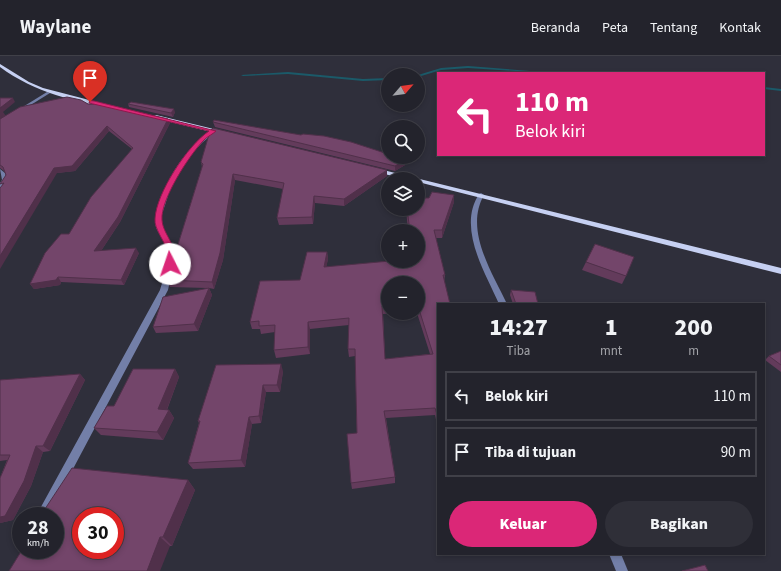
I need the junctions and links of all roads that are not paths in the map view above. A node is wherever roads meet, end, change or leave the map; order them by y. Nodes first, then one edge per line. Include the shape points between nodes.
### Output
1 (0, 65) edge
2 (48, 93) junction
3 (127, 110) edge
4 (149, 115) edge
5 (0, 123) edge
6 (214, 131) junction
7 (228, 134) edge
8 (366, 167) edge
9 (0, 171) edge
10 (385, 172) edge
11 (425, 182) edge
12 (0, 187) edge
13 (480, 195) junction
14 (781, 271) edge
15 (503, 303) edge
16 (47, 507) edge
17 (615, 555) edge
18 (622, 571) edge

1 - 2 main road via 22,82
2 - 3 main road
2 - 5 street
4 - 6 main road
6 - 7 main road
6 - 16 street via 203,138 188,155 164,199 158,220 171,252 164,290
8 - 10 main road
9 - 12 street via 5,180
11 - 13 main road
13 - 14 main road
13 - 15 street via 474,212 475,233 484,263
17 - 18 street

